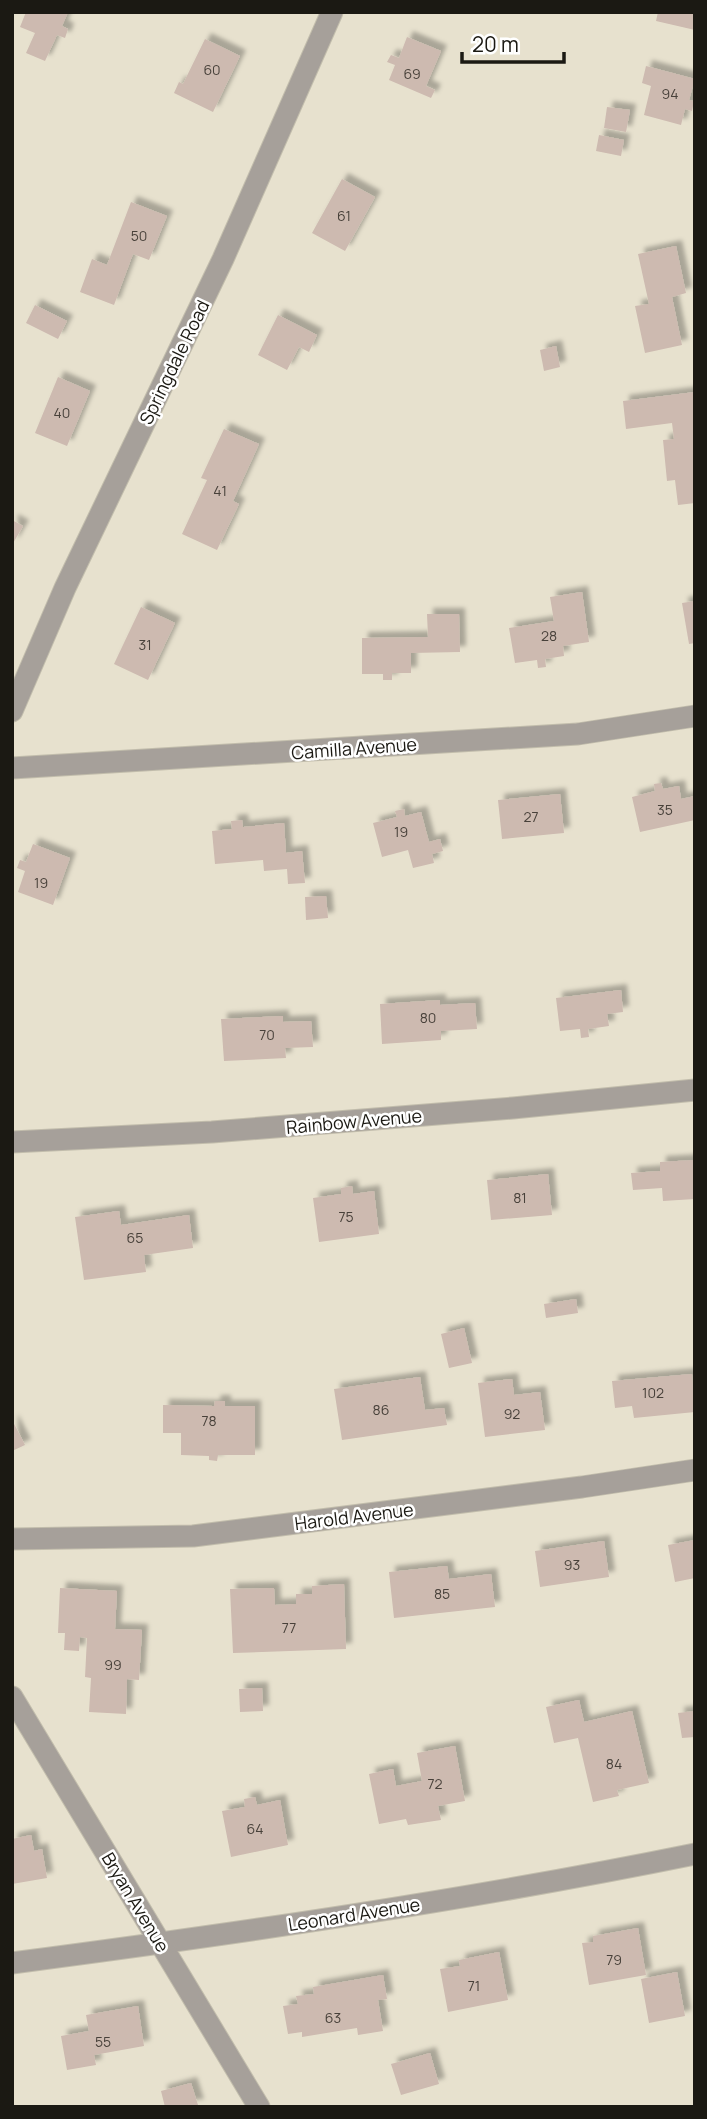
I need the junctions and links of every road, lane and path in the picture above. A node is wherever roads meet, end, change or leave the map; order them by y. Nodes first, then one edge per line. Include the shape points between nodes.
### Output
1 (332, 12) edge
2 (12, 710) edge
3 (695, 716) edge
4 (12, 768) edge
5 (695, 1090) edge
6 (12, 1142) edge
7 (695, 1470) edge
8 (12, 1539) edge
9 (12, 1697) edge
10 (695, 1854) edge
11 (161, 1943) junction
12 (12, 1963) edge
13 (258, 2107) edge

1 - 2 street, Springdale Road via 223,259 65,588
3 - 4 street, Camilla Avenue via 578,734
5 - 6 street, Rainbow Avenue via 212,1132
7 - 8 street, Harold Avenue via 193,1536
9 - 11 street, Bryan Avenue
10 - 11 street, Leonard Avenue via 581,1877
11 - 12 street, Leonard Avenue
11 - 13 street, Bryan Avenue

